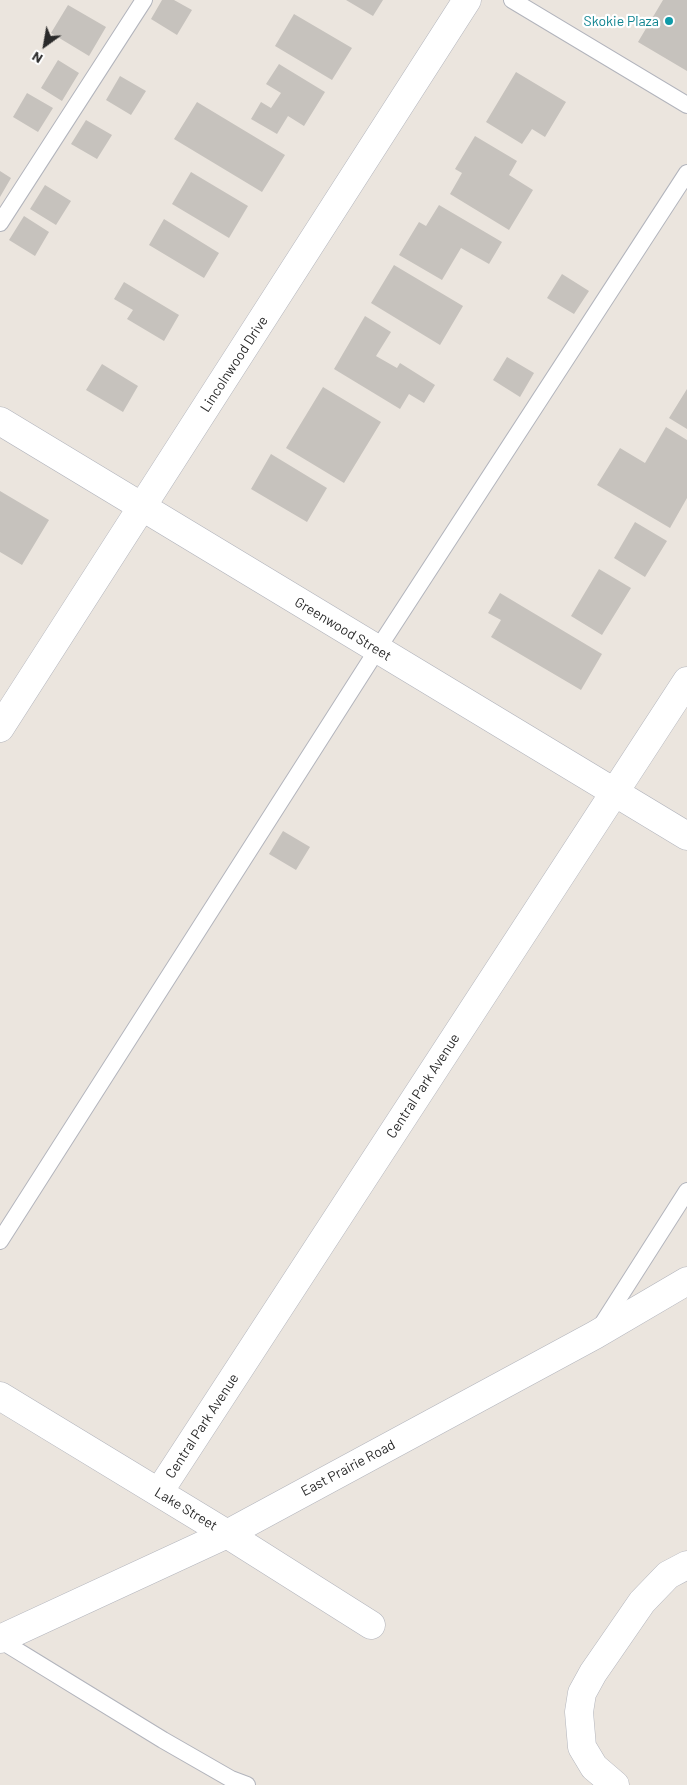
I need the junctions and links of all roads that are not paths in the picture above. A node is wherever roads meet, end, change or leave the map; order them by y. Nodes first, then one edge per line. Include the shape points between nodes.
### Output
1 (144, 0) edge
2 (467, 0) edge
3 (512, 0) edge
4 (687, 105) edge
5 (687, 173) edge
6 (0, 223) edge
7 (0, 422) edge
8 (142, 508) junction
9 (377, 650) junction
10 (687, 681) edge
11 (0, 728) edge
12 (614, 793) junction
13 (687, 836) edge
14 (687, 1191) edge
15 (0, 1241) edge
16 (687, 1281) edge
17 (595, 1335) junction
18 (0, 1396) edge
19 (159, 1492) junction
20 (227, 1534) junction
21 (687, 1565) edge
22 (371, 1625) dead end
23 (0, 1639) edge
24 (247, 1785) edge
25 (615, 1785) edge

1 - 6 lane
2 - 8 street, Lincolnwood Drive
3 - 4 lane
5 - 9 lane
7 - 8 street, Greenwood Street
8 - 9 street, Greenwood Street
8 - 11 street, Lincolnwood Drive
9 - 12 street, Greenwood Street
9 - 15 lane
10 - 12 street, Central Park Avenue
12 - 13 street, Greenwood Street
12 - 19 street, Central Park Avenue
14 - 17 lane
16 - 17 street, East Prairie Road
17 - 20 street, East Prairie Road
18 - 19 street, Lake Street
19 - 20 street, Lake Street
20 - 22 street, Lake Street
20 - 23 street, East Prairie Road
21 - 25 street via 668,1576 642,1602 592,1673 582,1693 579,1712 582,1747 594,1767
23 - 24 lane via 163,1740

